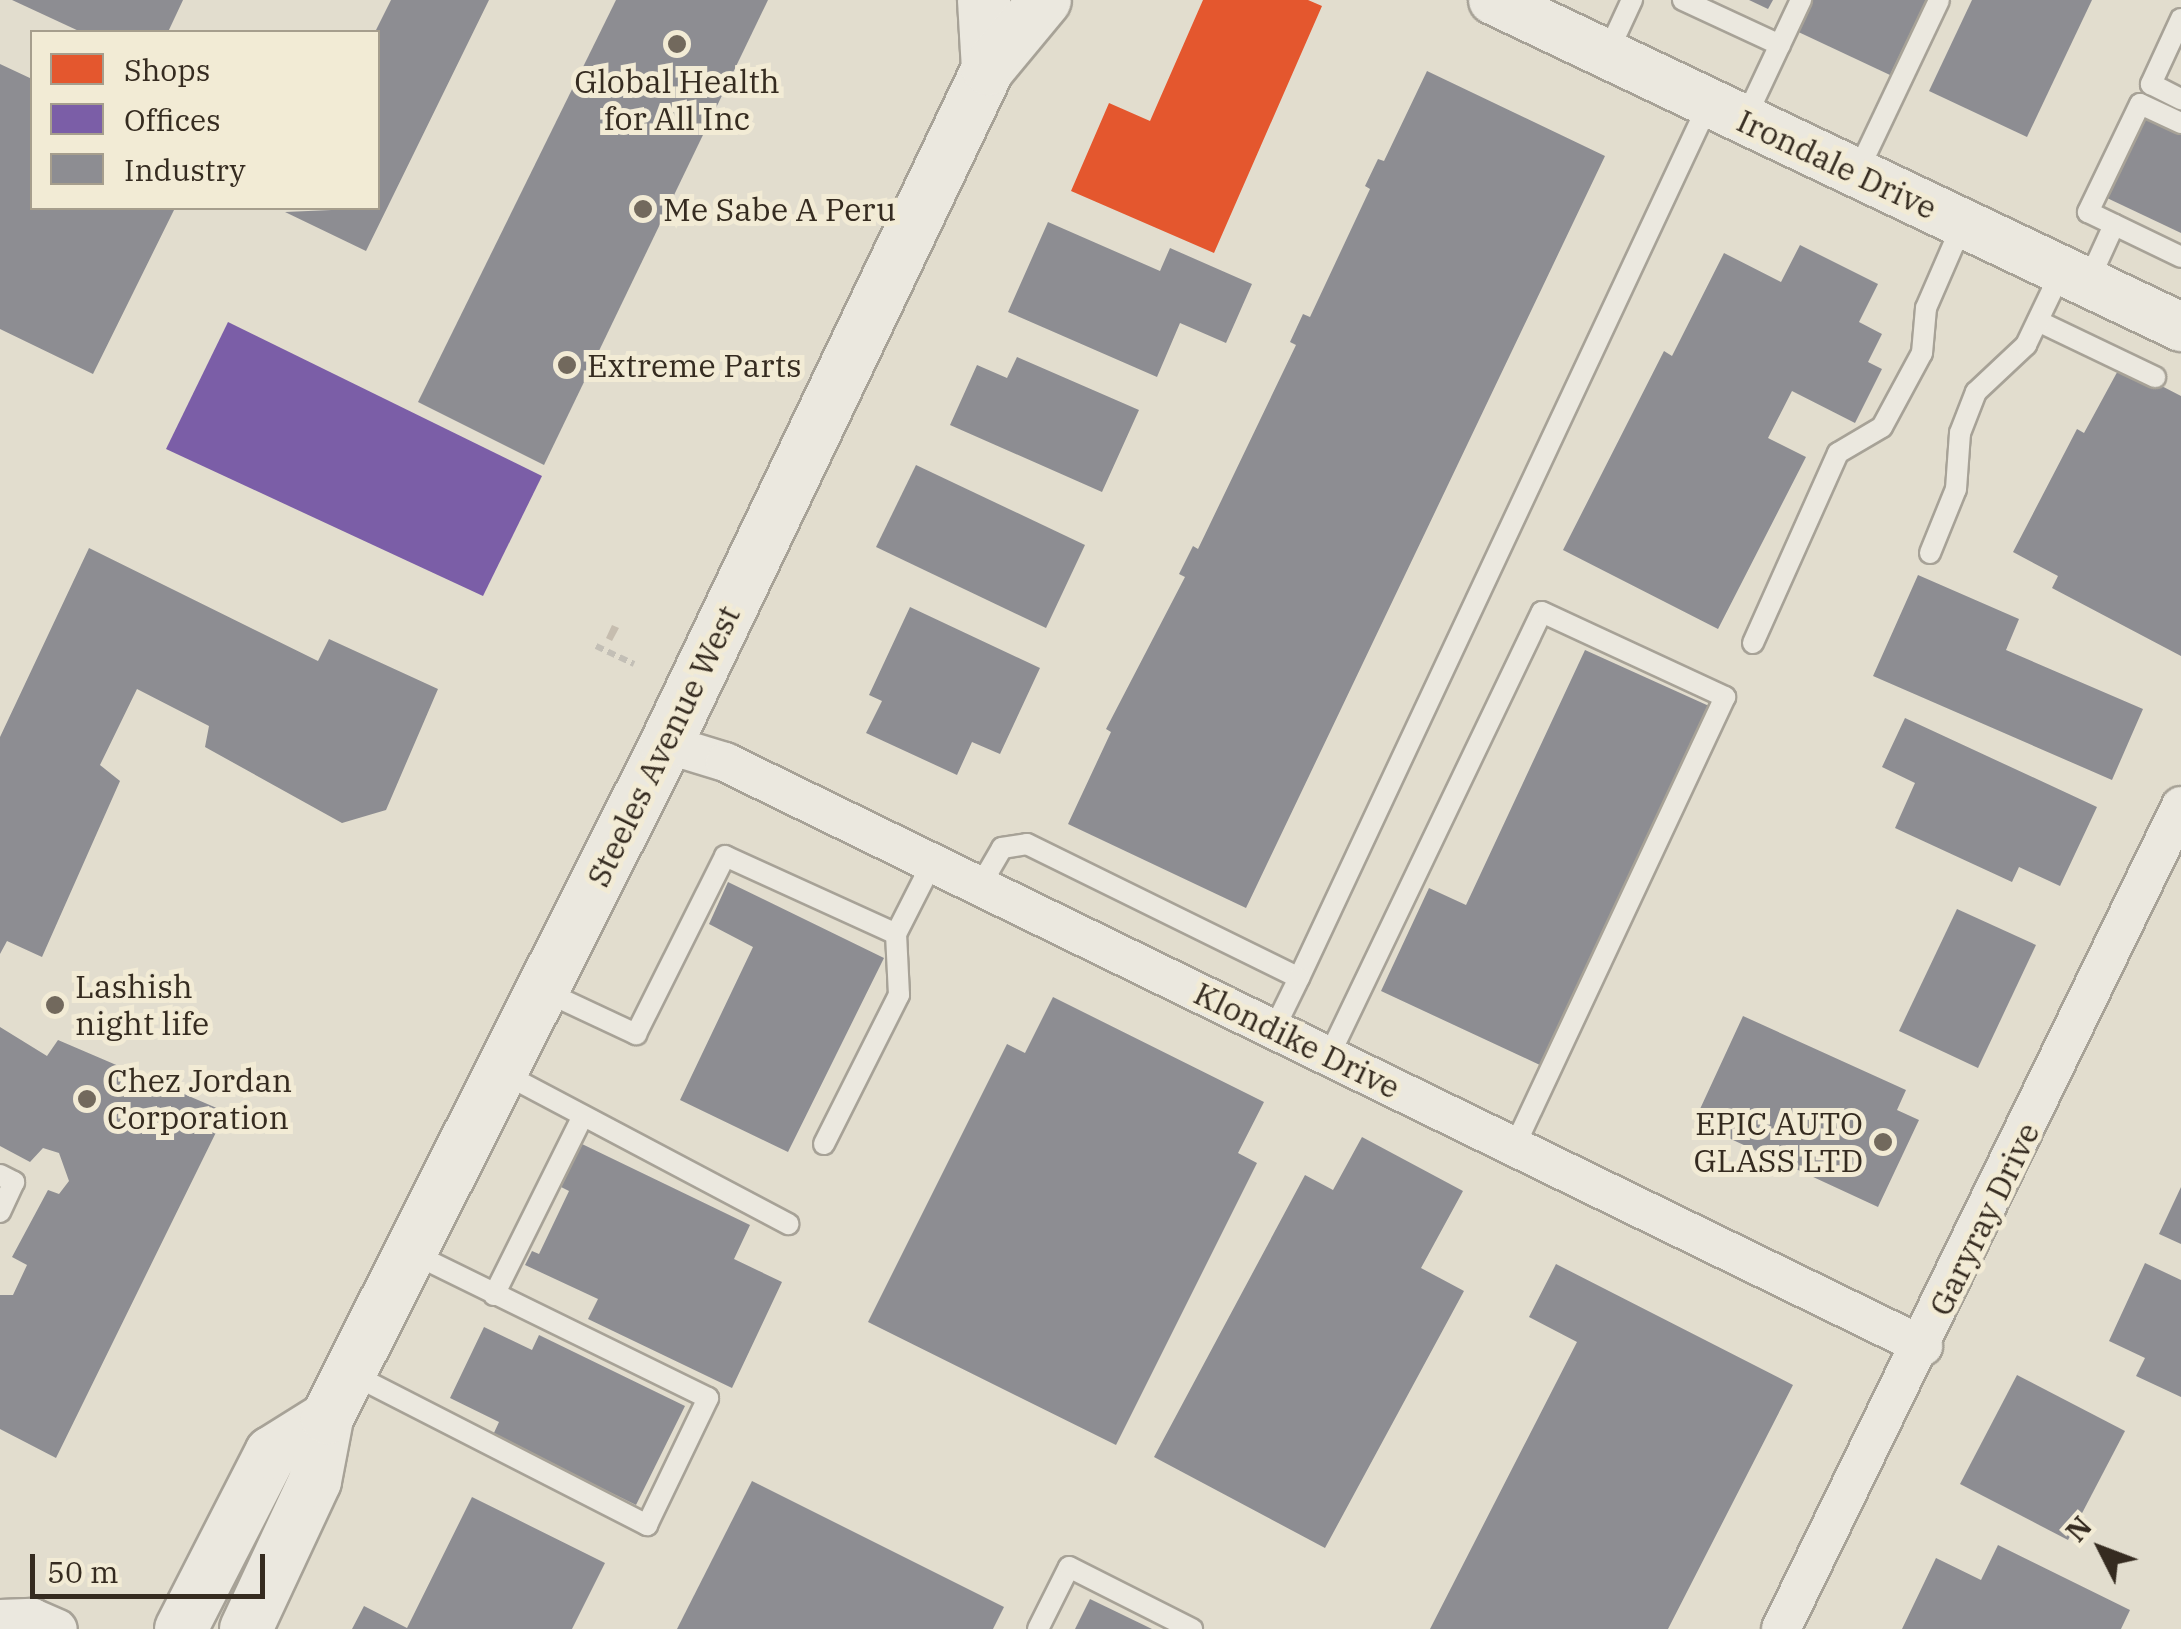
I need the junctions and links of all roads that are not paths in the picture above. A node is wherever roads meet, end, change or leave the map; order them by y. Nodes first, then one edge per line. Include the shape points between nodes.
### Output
1 (984, 0) edge
2 (1045, 0) edge
3 (1494, 0) edge
4 (1632, 0) edge
5 (1683, 0) edge
6 (1801, 0) edge
7 (1939, 0) edge
8 (2181, 19) edge
9 (1780, 45) junction
10 (1607, 54) junction
11 (988, 69) junction
12 (2181, 98) edge
13 (1727, 111) junction
14 (2181, 123) edge
15 (1857, 173) junction
16 (1963, 223) junction
17 (2114, 225) junction
18 (2181, 258) edge
19 (2074, 277) junction
20 (2038, 321) junction
21 (2181, 327) edge
22 (2155, 377) dead end
23 (1930, 553) dead end
24 (1754, 642) dead end
25 (666, 744) junction
26 (2181, 806) edge
27 (932, 863) junction
28 (980, 886) junction
29 (896, 934) junction
30 (1299, 978) junction
31 (542, 990) junction
32 (1274, 1030) junction
33 (1328, 1056) junction
34 (503, 1074) junction
35 (584, 1116) junction
36 (824, 1144) dead end
37 (1515, 1146) junction
38 (0, 1175) edge
39 (0, 1212) edge
40 (788, 1224) dead end
41 (412, 1252) junction
42 (494, 1295) junction
43 (1924, 1346) junction
44 (339, 1396) junction
45 (0, 1620) edge
46 (58, 1629) edge
47 (181, 1629) edge
48 (246, 1629) edge
49 (1038, 1629) edge
50 (1192, 1629) edge
51 (1781, 1629) edge

1 - 11 main road, Steeles Avenue West
2 - 11 main road, Steeles Avenue West
3 - 10 street, Irondale Drive
4 - 10 lane
5 - 9 lane
6 - 9 lane
7 - 15 lane
8 - 12 lane via 2150,84
9 - 13 lane
10 - 13 street, Irondale Drive
11 - 25 main road, Steeles Avenue West
13 - 15 street, Irondale Drive
13 - 30 lane
14 - 17 lane via 2140,104 2088,212
15 - 16 street, Irondale Drive
16 - 19 street, Irondale Drive
16 - 24 lane via 1926,308 1922,353 1882,427 1838,453
17 - 18 lane
17 - 19 lane
19 - 20 lane
19 - 21 street, Irondale Drive
20 - 22 lane
20 - 23 lane via 2026,345 1976,392 1960,434 1956,489
25 - 27 street, Klondike Drive via 725,762
25 - 31 main road, Steeles Avenue West
26 - 43 street, Garyray Drive
27 - 28 street, Klondike Drive
27 - 29 lane
28 - 30 lane via 1002,848 1027,844
28 - 32 street, Klondike Drive
29 - 31 lane via 725,856 636,1034
29 - 36 lane via 900,995
30 - 32 lane
31 - 34 main road, Steeles Avenue West
32 - 33 street, Klondike Drive
33 - 37 street, Klondike Drive
33 - 37 lane via 1542,612 1725,697
34 - 35 lane
34 - 41 main road, Steeles Avenue West
35 - 40 lane
35 - 42 lane
37 - 43 street, Klondike Drive
38 - 39 lane via 14,1182
41 - 42 lane
41 - 44 main road, Steeles Avenue West
42 - 44 lane via 708,1398 646,1525
43 - 51 street, Garyray Drive
44 - 47 main road via 271,1453
44 - 48 main road, Steeles Avenue West via 315,1481
45 - 46 street via 33,1618
49 - 50 lane via 1069,1568

